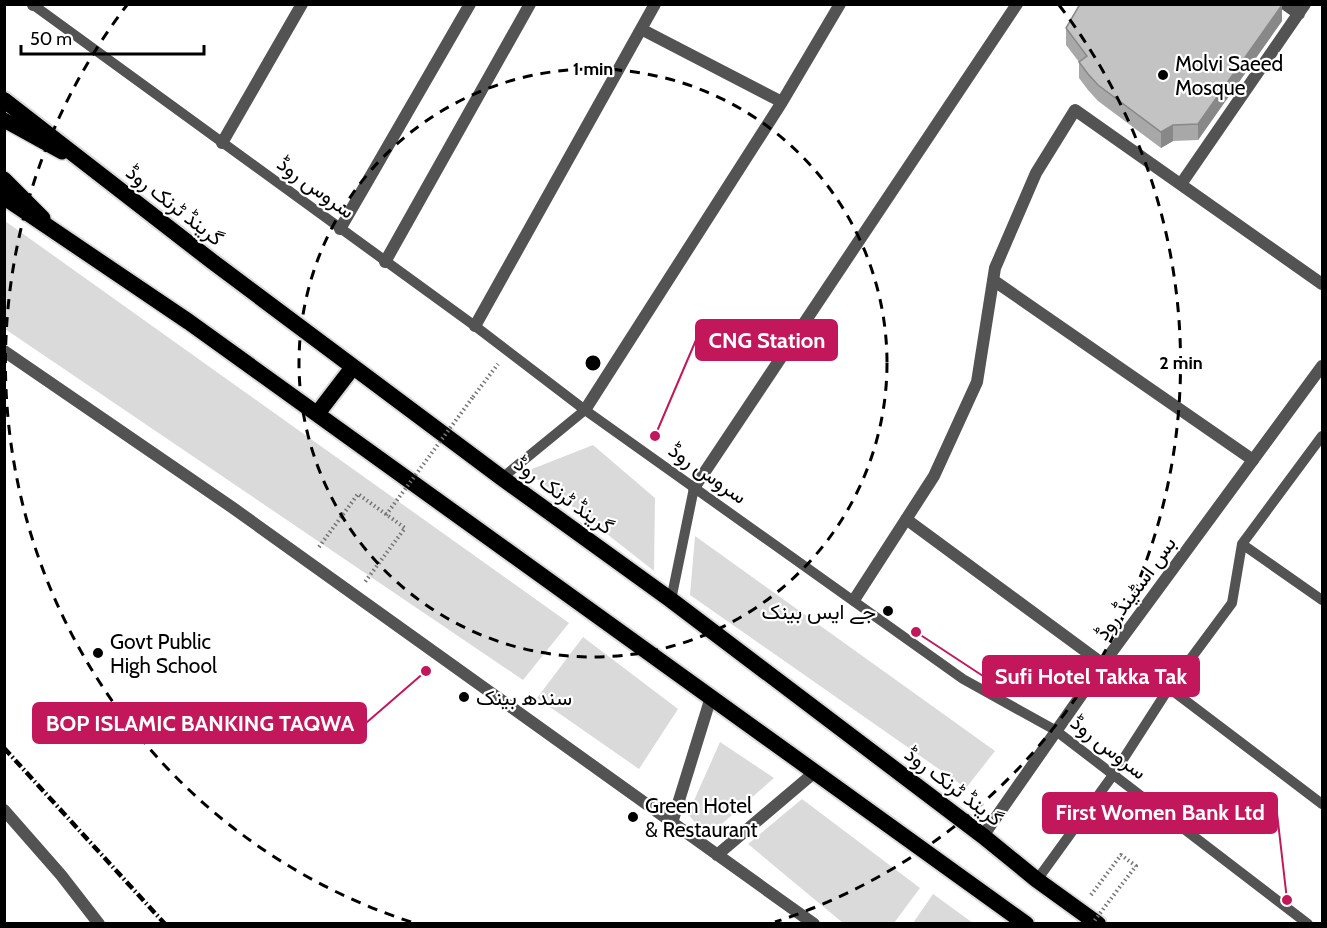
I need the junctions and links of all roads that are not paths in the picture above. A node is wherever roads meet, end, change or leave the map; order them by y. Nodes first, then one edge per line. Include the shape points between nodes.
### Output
1 (302, 4) edge
2 (470, 4) edge
3 (530, 4) edge
4 (655, 4) edge
5 (840, 4) edge
6 (1017, 4) edge
7 (1285, 4) edge
8 (32, 5) edge
9 (1302, 9) edge
10 (641, 29) junction
11 (4, 100) edge
12 (782, 102) junction
13 (4, 120) edge
14 (222, 143) junction
15 (92, 169) junction
16 (4, 179) edge
17 (1181, 184) junction
18 (4, 197) edge
19 (340, 229) junction
20 (60, 236) junction
21 (385, 262) junction
22 (993, 280) junction
23 (1323, 284) edge
24 (475, 326) junction
25 (4, 351) edge
26 (1323, 366) edge
27 (353, 367) junction
28 (585, 410) junction
29 (317, 414) junction
30 (1323, 436) edge
31 (1253, 460) junction
32 (502, 478) junction
33 (694, 488) junction
34 (906, 519) junction
35 (1242, 544) junction
36 (670, 600) junction
37 (854, 600) junction
38 (1323, 600) edge
39 (1103, 664) junction
40 (1169, 688) junction
41 (711, 697) junction
42 (1055, 730) junction
43 (815, 772) junction
44 (1113, 774) junction
45 (1323, 804) edge
46 (4, 810) edge
47 (672, 823) junction
48 (983, 836) junction
49 (717, 855) junction
50 (1037, 880) junction
51 (99, 924) edge
52 (814, 924) edge
53 (1026, 924) edge
54 (1098, 924) edge
55 (1308, 924) edge

1 - 14 street
2 - 19 street
3 - 21 street
4 - 10 street
5 - 12 street
6 - 33 street
7 - 9 street
8 - 14 lane, سروس روڈ
9 - 17 street
10 - 12 street
10 - 24 street
11 - 15 highway, گرینڈ ٹرنک روڈ
12 - 28 street
13 - 15 main road
14 - 19 lane, سروس روڈ
15 - 27 highway, گرینڈ ٹرنک روڈ
16 - 20 main road
17 - 22 street via 1075,110 1036,172
17 - 23 street
18 - 20 highway
19 - 21 lane, سروس روڈ
20 - 29 highway
21 - 24 lane, سروس روڈ
22 - 31 street
22 - 34 street via 976,382 934,476
24 - 28 lane, سروس روڈ
25 - 47 street via 308,562
26 - 31 street, بس اسٹینڈ روڈ
27 - 29 highway
27 - 32 highway, گرینڈ ٹرنک روڈ
28 - 32 lane
28 - 33 lane, سروس روڈ
29 - 41 highway
30 - 35 lane
31 - 39 street, بس اسٹینڈ روڈ
32 - 36 highway, گرینڈ ٹرنک روڈ
33 - 36 lane
33 - 37 lane, سروس روڈ
34 - 37 street
34 - 39 street
35 - 38 lane
35 - 40 lane via 1232,603
36 - 48 highway, گرینڈ ٹرنک روڈ
37 - 42 lane, سروس روڈ via 963,679
39 - 42 street, بس اسٹینڈ روڈ
40 - 44 lane
40 - 45 lane
41 - 43 highway
41 - 47 street
42 - 44 lane, سروس روڈ
42 - 48 street, بس اسٹینڈ روڈ
43 - 49 street
43 - 53 highway
44 - 50 lane
44 - 55 lane, سروس روڈ
46 - 51 street
47 - 49 street
48 - 50 highway, گرینڈ ٹرنک روڈ
49 - 52 street
50 - 54 highway, گرینڈ ٹرنک روڈ

